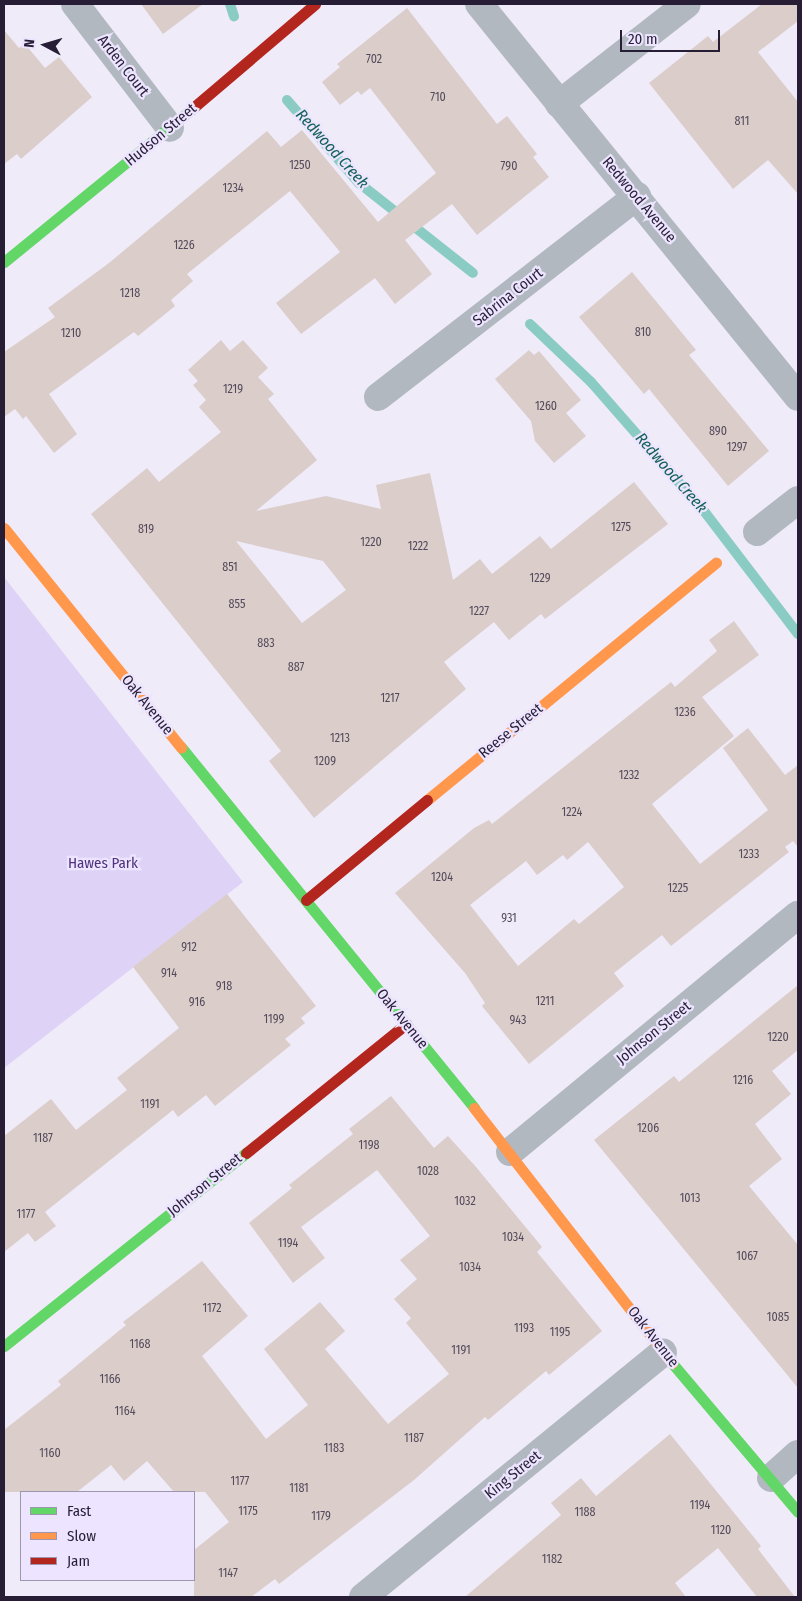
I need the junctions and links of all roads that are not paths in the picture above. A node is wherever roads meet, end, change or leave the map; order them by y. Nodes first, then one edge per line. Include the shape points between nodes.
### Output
1 (75, 4) edge
2 (315, 4) edge
3 (478, 4) edge
4 (687, 4) edge
5 (559, 104) junction
6 (170, 128) junction
7 (637, 196) junction
8 (4, 262) edge
9 (797, 391) edge
10 (378, 397) dead end
11 (798, 500) edge
12 (4, 528) edge
13 (757, 532) dead end
14 (716, 563) dead end
15 (306, 900) junction
16 (798, 915) edge
17 (406, 1024) junction
18 (510, 1152) junction
19 (4, 1346) edge
20 (663, 1352) junction
21 (798, 1454) edge
22 (771, 1478) junction
23 (798, 1512) edge
24 (363, 1597) edge

1 - 6 street, Arden Court
2 - 6 street, Hudson Street
3 - 5 street, Redwood Avenue
4 - 5 street
5 - 7 street, Redwood Avenue
6 - 8 street, Hudson Street
7 - 9 street, Redwood Avenue
7 - 10 street, Sabrina Court
11 - 13 street
12 - 15 street, Oak Avenue
14 - 15 street, Reese Street
15 - 17 street, Oak Avenue
16 - 18 street, Johnson Street
17 - 18 street, Oak Avenue
17 - 19 street, Johnson Street
18 - 20 street, Oak Avenue
20 - 22 street, Oak Avenue
20 - 24 street, King Street
21 - 22 street
22 - 23 street, Oak Avenue

